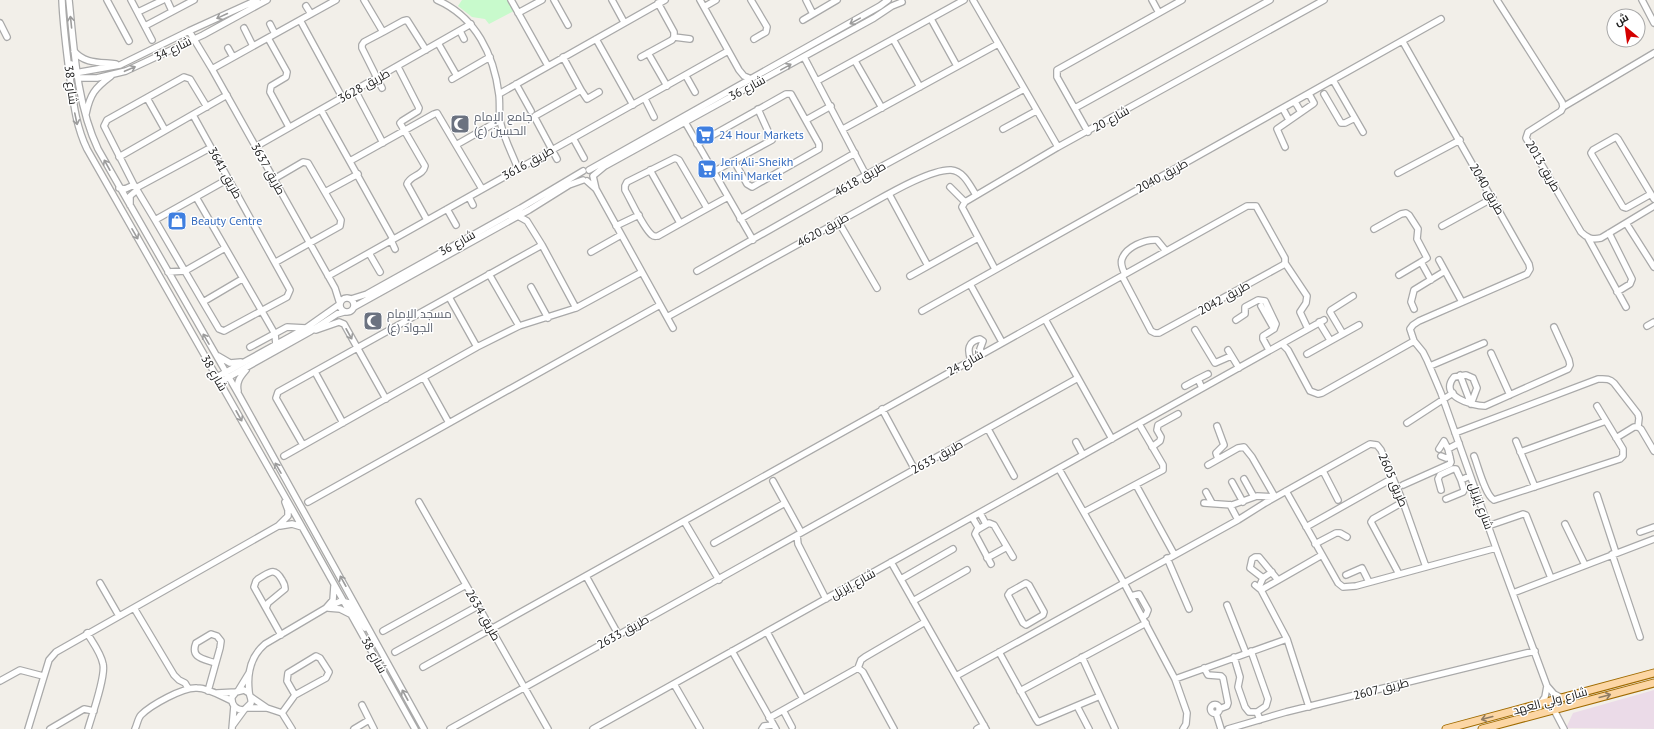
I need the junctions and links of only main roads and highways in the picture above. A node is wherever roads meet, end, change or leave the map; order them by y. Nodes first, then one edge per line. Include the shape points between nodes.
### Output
1 (1654, 673) edge
2 (1654, 683) edge
3 (1552, 701) junction
4 (1554, 710) junction
5 (1446, 729) edge
6 (1482, 729) edge

1 - 3 main road, شارع ولي العهد
4 -> 2 main road, شارع ولي العهد
3 - 4 main road
3 -> 5 main road, شارع ولي العهد
4 - 6 main road, شارع ولي العهد

